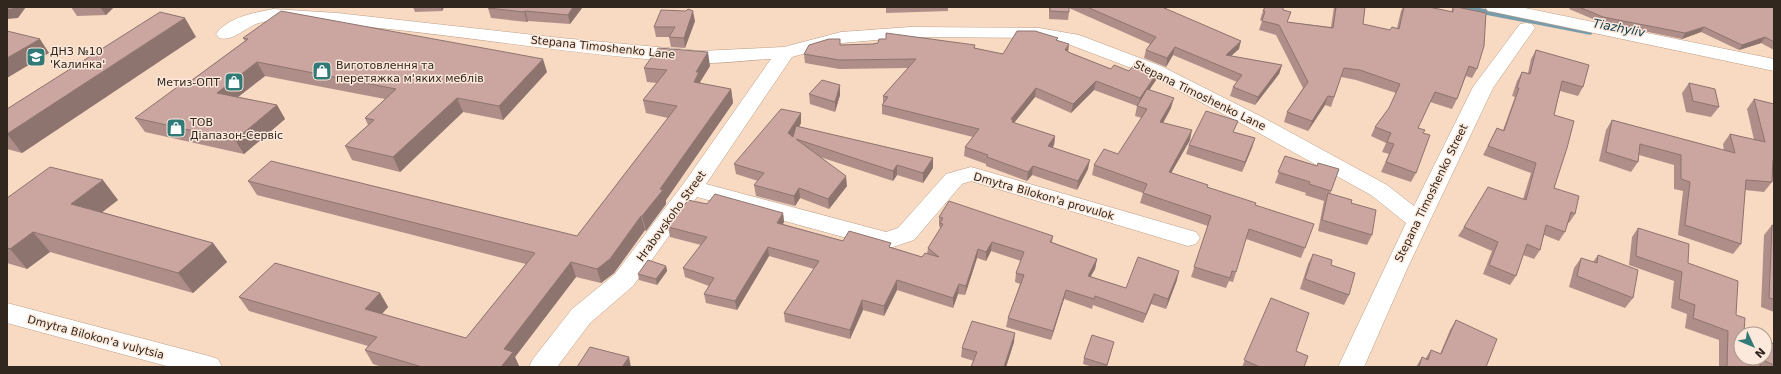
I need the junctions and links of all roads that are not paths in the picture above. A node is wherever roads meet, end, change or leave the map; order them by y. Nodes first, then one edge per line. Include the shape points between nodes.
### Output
1 (1494, 7) edge
2 (1526, 21) junction
3 (225, 34) dead end
4 (785, 53) junction
5 (1774, 65) edge
6 (692, 188) junction
7 (1418, 220) junction
8 (1188, 238) dead end
9 (7, 313) edge
10 (209, 367) edge
11 (542, 367) edge
12 (1351, 367) edge

1 - 2 street
2 - 5 street
2 - 7 street, Stepana Timoshenko Street via 1483,87
3 - 4 street, Stepana Timoshenko Lane via 252,19 272,14 337,18 700,57
4 - 6 street, Hrabovskoho Street
4 - 7 street, Stepana Timoshenko Lane via 841,38 910,32 1003,32 1072,39 1154,70 1211,98 1378,190
6 - 8 street, Dmytra Bilokon'a provulok via 887,241 906,234 954,179 971,174
6 - 11 street, Hrabovskoho Street via 624,280 581,316
7 - 12 street, Stepana Timoshenko Street
9 - 10 street, Dmytra Bilokon'a vulytsia

